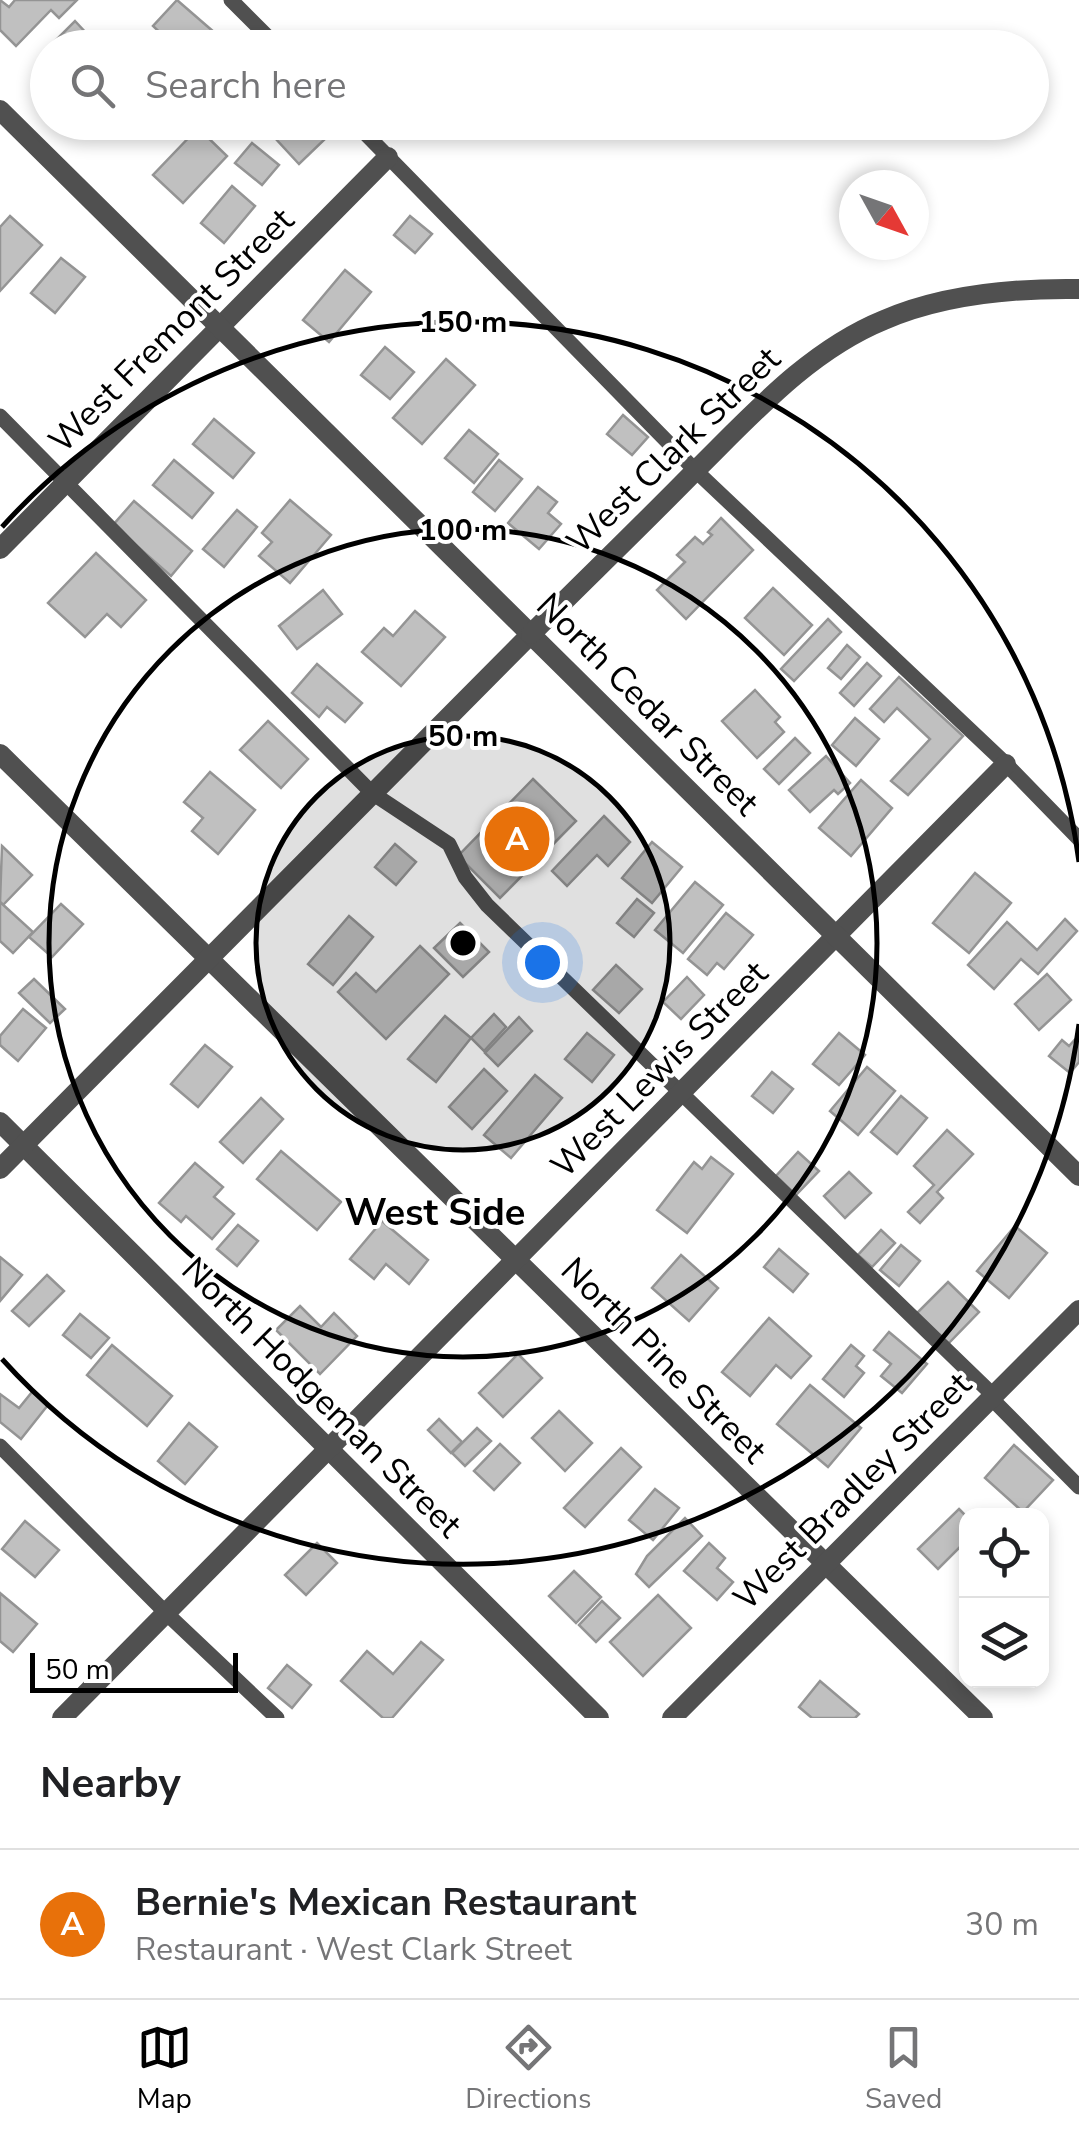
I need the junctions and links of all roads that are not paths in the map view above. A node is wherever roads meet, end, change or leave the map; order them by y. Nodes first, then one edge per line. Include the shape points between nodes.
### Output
1 (231, 0) edge
2 (261, 30) edge
3 (0, 110) edge
4 (30, 140) edge
5 (30, 140) edge
6 (371, 140) edge
7 (388, 157) junction
8 (1079, 290) edge
9 (220, 328) junction
10 (0, 416) edge
11 (696, 470) junction
12 (67, 482) junction
13 (0, 549) edge
14 (531, 634) junction
15 (0, 754) edge
16 (1006, 764) junction
17 (372, 793) junction
18 (1079, 839) edge
19 (836, 936) junction
20 (211, 959) junction
21 (682, 1092) junction
22 (0, 1122) edge
23 (24, 1145) junction
24 (0, 1169) edge
25 (1079, 1176) edge
26 (516, 1260) junction
27 (1079, 1310) edge
28 (994, 1396) junction
29 (0, 1446) edge
30 (328, 1449) junction
31 (1079, 1487) edge
32 (825, 1565) junction
33 (166, 1613) junction
34 (62, 1718) edge
35 (277, 1718) edge
36 (600, 1718) edge
37 (672, 1718) edge
38 (982, 1718) edge

1 - 2 lane
3 - 4 street, North Cedar Street
5 - 9 street, North Cedar Street
6 - 7 lane
7 - 9 street, West Fremont Street
7 - 11 lane
8 - 11 street, West Clark Street via 992,292 885,319 817,358
9 - 12 street, West Fremont Street
9 - 14 street, North Cedar Street
10 - 12 lane
11 - 14 street, West Clark Street
11 - 16 lane
12 - 13 street, West Fremont Street
12 - 17 lane
14 - 17 street, West Clark Street
14 - 19 street, North Cedar Street
15 - 20 street, North Pine Street
16 - 18 lane
16 - 19 street, West Lewis Street
17 - 20 street, West Clark Street
17 - 21 lane via 449,844 487,905
19 - 21 street, West Lewis Street
19 - 25 street, North Cedar Street
20 - 23 street, West Clark Street
20 - 26 street, North Pine Street
21 - 26 street, West Lewis Street
21 - 28 lane
22 - 23 street, North Hodgeman Street
23 - 24 street, West Clark Street
23 - 30 street, North Hodgeman Street
26 - 30 street, West Lewis Street
26 - 32 street, North Pine Street
27 - 28 street, West Bradley Street
28 - 31 lane
28 - 32 street, West Bradley Street
29 - 33 lane
30 - 33 street, West Lewis Street
30 - 36 street, North Hodgeman Street
32 - 37 street, West Bradley Street
32 - 38 street, North Pine Street
33 - 34 street, West Lewis Street
33 - 35 lane

